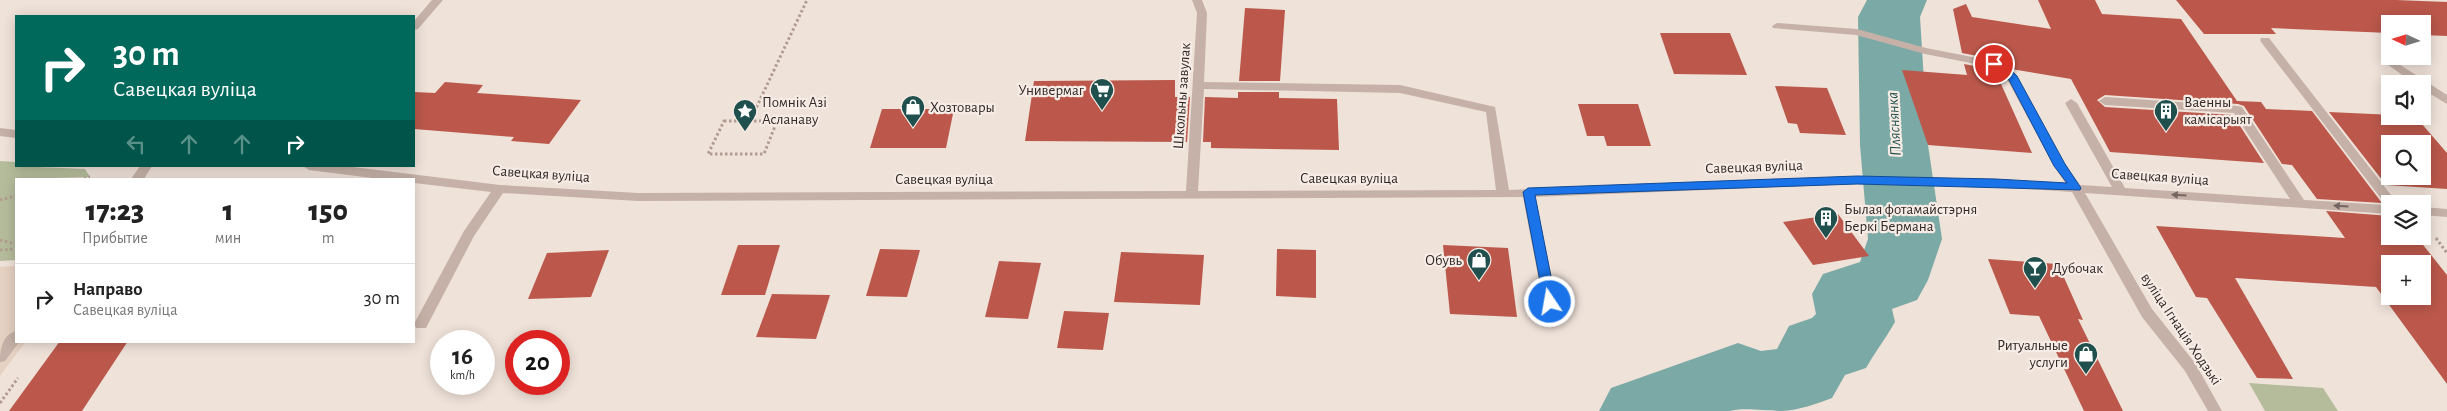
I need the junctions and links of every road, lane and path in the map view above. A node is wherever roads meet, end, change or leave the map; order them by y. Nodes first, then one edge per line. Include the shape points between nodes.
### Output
1 (438, 0) edge
2 (807, 0) edge
3 (1197, 0) edge
4 (415, 26) edge
5 (1777, 26) dead end
6 (2265, 40) dead end
7 (2395, 65) edge
8 (1199, 85) junction
9 (2447, 100) edge
10 (2104, 101) dead end
11 (2071, 103) dead end
12 (750, 121) junction
13 (0, 132) edge
14 (15, 134) edge
15 (145, 167) edge
16 (317, 167) edge
17 (90, 177) dead end
18 (87, 178) edge
19 (137, 178) edge
20 (409, 178) edge
21 (415, 179) edge
22 (2076, 188) junction
23 (500, 189) junction
24 (2120, 190) junction
25 (1528, 192) junction
26 (1192, 194) junction
27 (1503, 194) junction
28 (2385, 195) edge
29 (15, 196) edge
30 (0, 200) edge
31 (2300, 204) junction
32 (2381, 209) edge
33 (2431, 212) edge
34 (2447, 213) edge
35 (2432, 231) dead end
36 (0, 240) edge
37 (15, 244) edge
38 (15, 249) edge
39 (0, 250) edge
40 (2447, 253) edge
41 (1550, 302) dead end
42 (421, 324) dead end
43 (15, 337) edge
44 (0, 357) edge
45 (2215, 411) edge

1 - 4 street
2 - 12 path
3 - 8 street, Школьны завулак via 1202,13
5 - 22 street, вуліца Ігнація Ходзькі via 1856,32 1925,51 1994,64 2006,70 2060,166
6 - 28 street
7 - 9 street
8 - 26 street, Школьны завулак
8 - 27 street via 1400,89 1491,110
10 - 31 street via 2238,110
11 - 24 street
12 - 12 path via 777,121 764,154 708,154 724,121
13 - 14 street
15 - 19 street
16 - 20 street, Савецкая вуліца
17 - 18 path
21 - 23 street, Савецкая вуліца
22 - 24 street, Савецкая вуліца
22 - 25 street, Савецкая вуліца via 1857,180
22 - 45 street, вуліца Ігнація Ходзькі via 2147,313 2190,367
23 - 26 street, Савецкая вуліца via 638,197
23 - 42 street via 469,234
31 -> 24 street, Савецкая вуліца
25 - 27 street, Савецкая вуліца
25 - 41 street
26 - 27 street, Савецкая вуліца
29 - 30 path
32 -> 31 street, Савецкая вуліца
33 - 34 street
35 - 40 path
36 - 37 path
38 - 39 path
43 - 44 street

